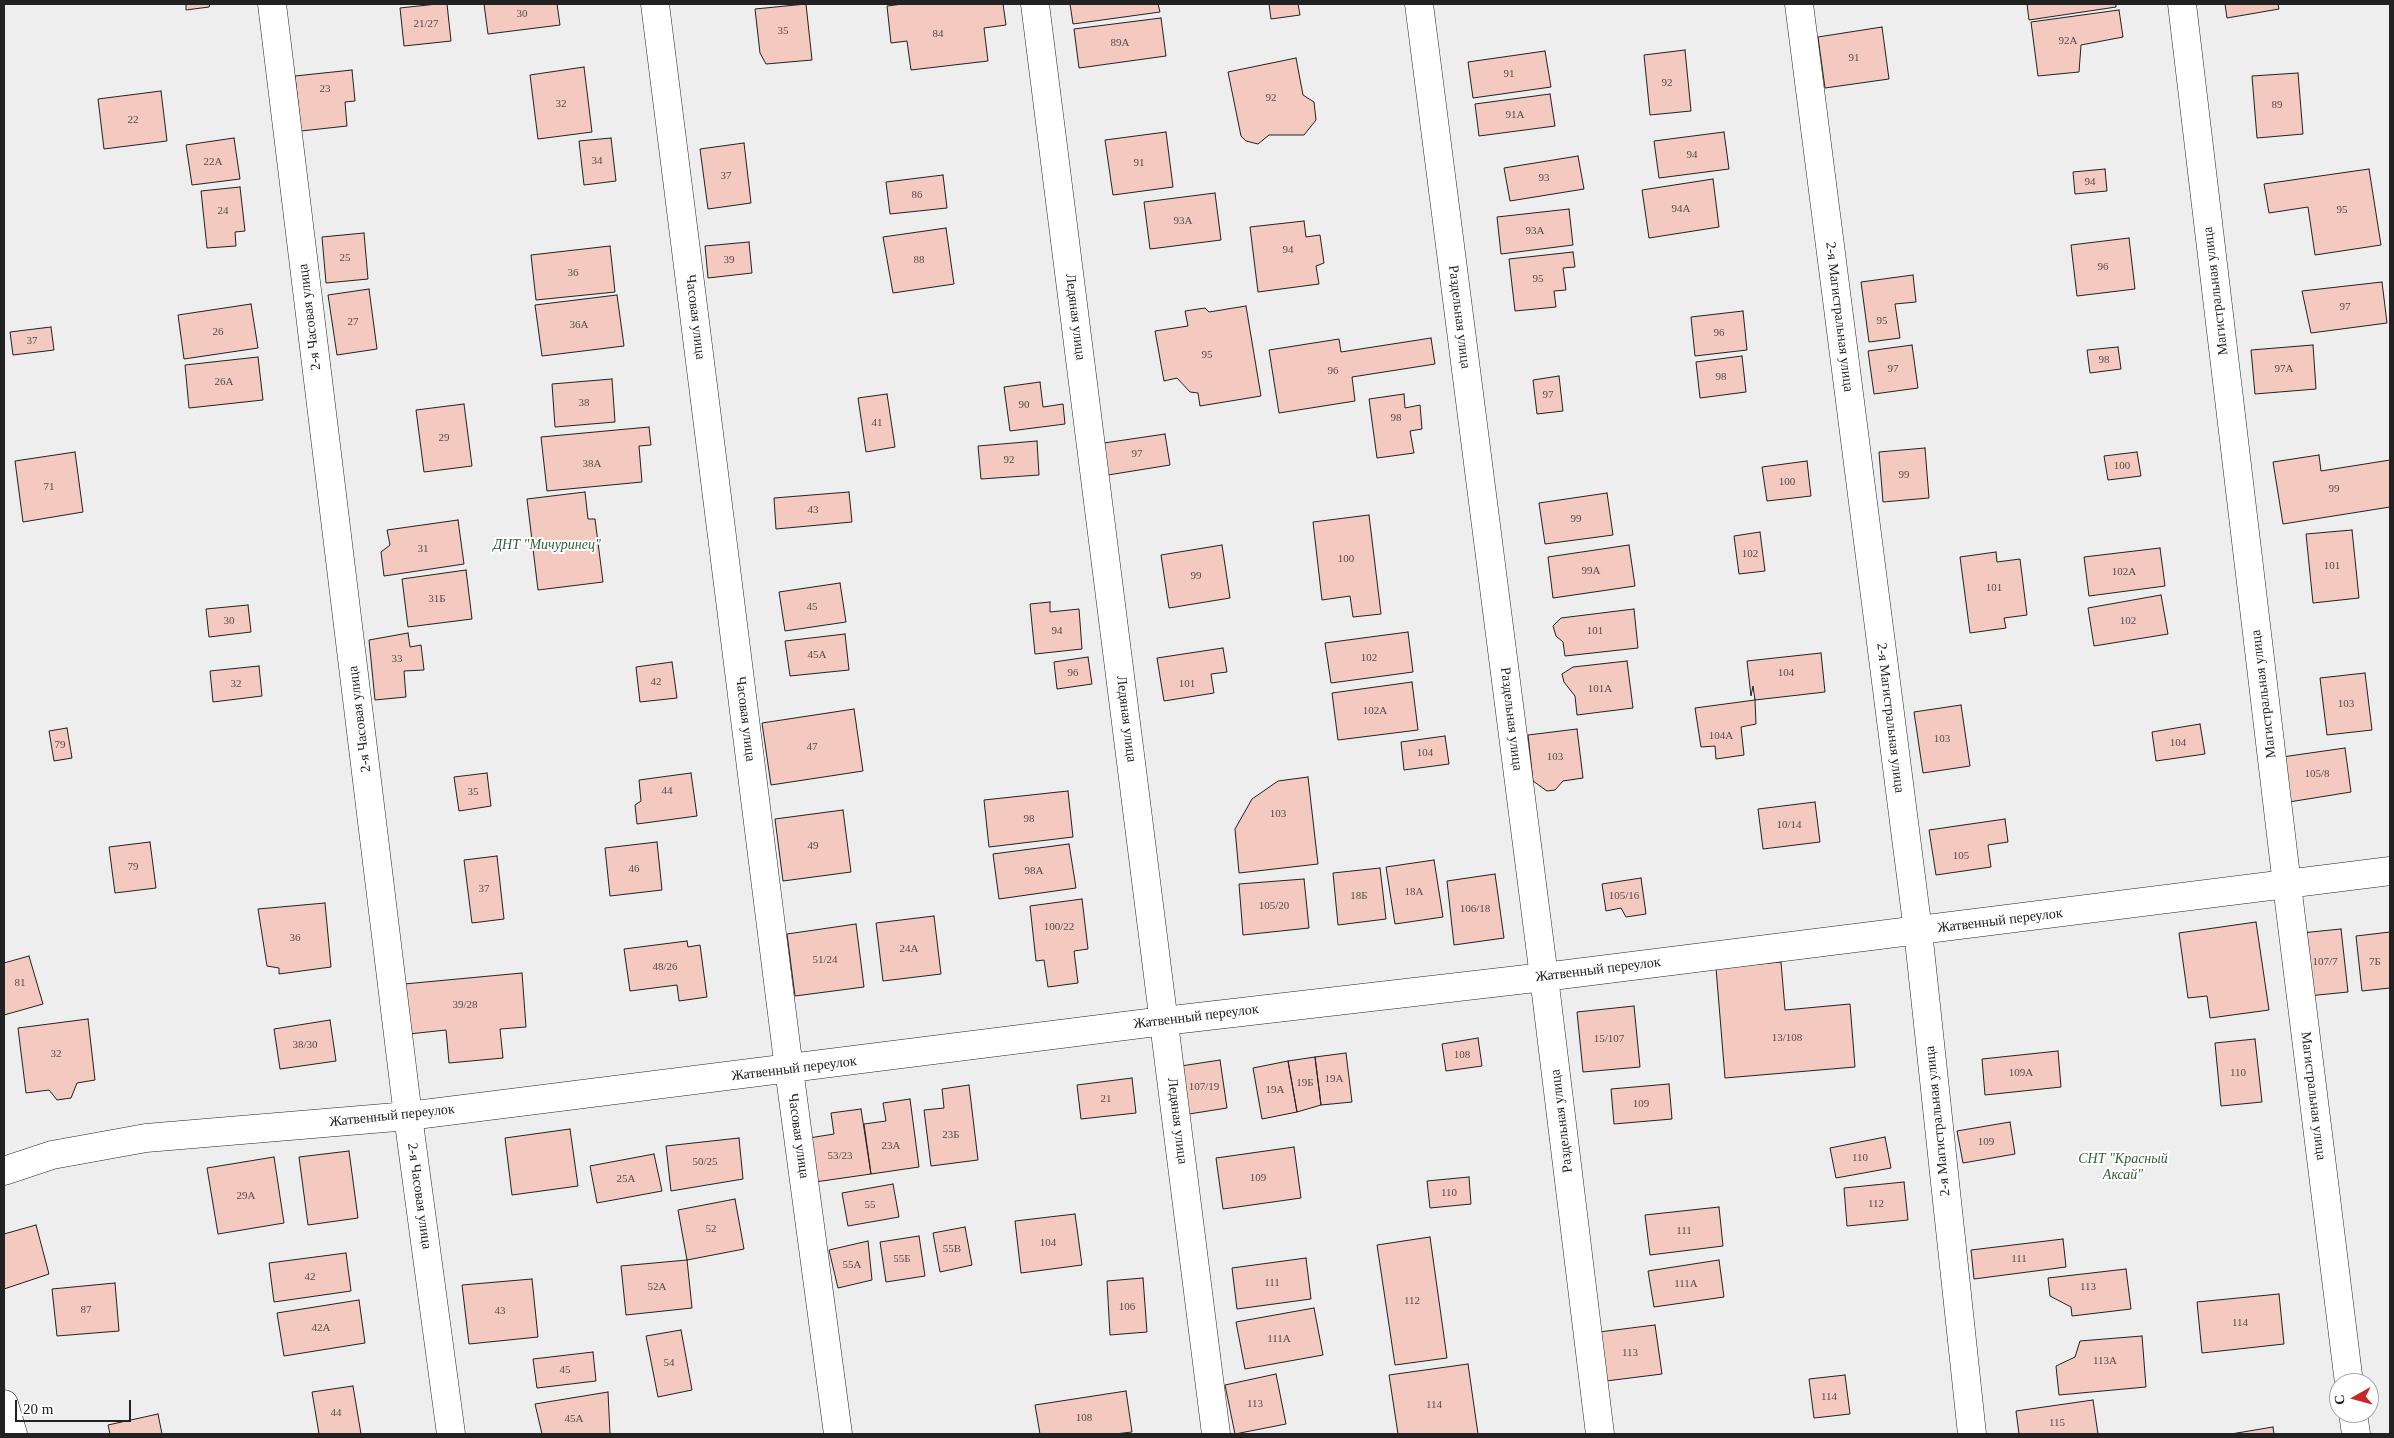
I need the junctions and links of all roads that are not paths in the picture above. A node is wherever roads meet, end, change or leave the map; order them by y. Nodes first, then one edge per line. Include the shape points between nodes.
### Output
1 (272, 4) edge
2 (656, 4) edge
3 (1035, 4) edge
4 (1419, 4) edge
5 (1799, 4) edge
6 (2182, 4) edge
7 (2390, 871) edge
8 (2287, 886) junction
9 (1918, 931) junction
10 (1544, 977) junction
11 (1164, 1021) junction
12 (789, 1069) junction
13 (408, 1116) junction
14 (4, 1172) edge
15 (2348, 1373) edge
16 (4, 1404) edge
17 (13, 1434) edge
18 (451, 1434) edge
19 (838, 1434) edge
20 (1216, 1434) edge
21 (1600, 1434) edge
22 (1972, 1434) edge

1 - 13 lane, 2-я Часовая улица
2 - 12 lane, Часовая улица
3 - 11 lane, Ледяная улица
4 - 10 lane, Раздельная улица
5 - 9 lane, 2-я Магистральная улица
6 - 8 lane, Магистральная улица
7 - 8 lane, Жатвенный переулок
8 - 9 lane, Жатвенный переулок
8 - 15 lane, Магистральная улица
9 - 10 lane, Жатвенный переулок
9 - 22 lane, 2-я Магистральная улица
10 - 11 lane, Жатвенный переулок
10 - 21 lane, Раздельная улица
11 - 12 lane, Жатвенный переулок
11 - 20 lane, Ледяная улица
12 - 13 lane, Жатвенный переулок
12 - 19 lane, Часовая улица
13 - 14 lane, Жатвенный переулок via 146,1138 52,1155
13 - 18 lane, 2-я Часовая улица
16 - 17 lane

